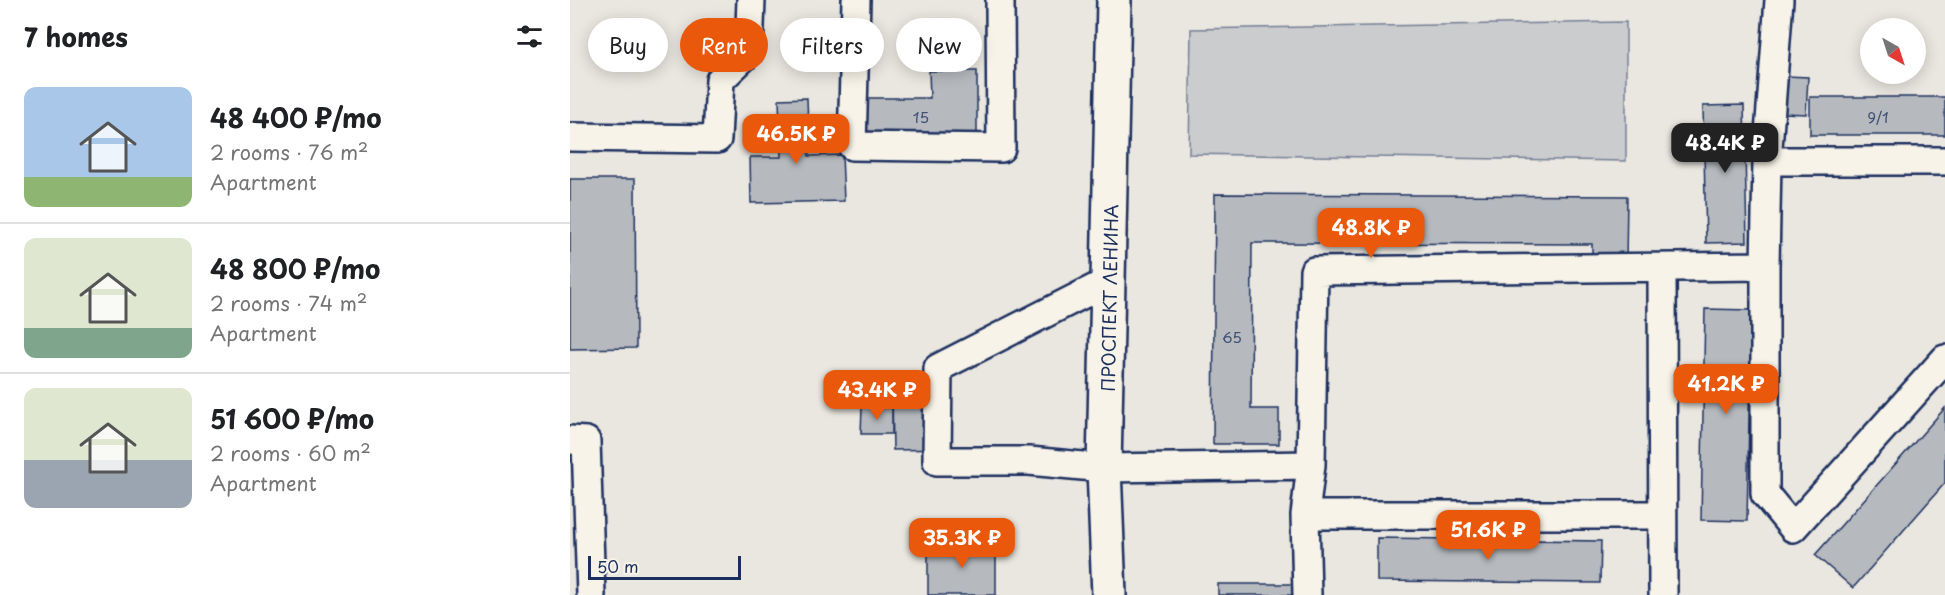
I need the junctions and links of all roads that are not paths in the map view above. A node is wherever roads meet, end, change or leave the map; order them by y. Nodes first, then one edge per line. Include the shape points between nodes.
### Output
1 (751, 0) edge
2 (856, 0) edge
3 (1000, 0) edge
4 (1114, 0) edge
5 (1779, 0) edge
6 (570, 137) edge
7 (1767, 161) junction
8 (1945, 161) edge
9 (1765, 266) junction
10 (1662, 268) junction
11 (1109, 281) junction
12 (1945, 359) edge
13 (570, 440) edge
14 (1311, 465) junction
15 (1104, 468) junction
16 (1662, 514) junction
17 (1305, 515) junction
18 (591, 595) edge
19 (1109, 595) edge
20 (1307, 595) edge
21 (1663, 595) edge

1 - 6 lane via 749,52 720,80 717,139
2 - 3 lane via 852,146 1001,148
4 - 11 main road, ПРОСПЕКТ ЛЕНИНА
5 - 7 lane
7 - 8 lane
7 - 9 lane
9 - 10 lane
9 - 12 lane via 1765,494 1793,528
10 - 14 lane via 1314,272
10 - 16 lane
11 - 15 main road, ПРОСПЕКТ ЛЕНИНА
11 - 15 lane via 938,368 937,461 1029,461
13 - 18 lane via 586,441
14 - 15 lane
14 - 17 lane
15 - 19 main road, ПРОСПЕКТ ЛЕНИНА
16 - 17 lane
16 - 21 lane
17 - 20 lane

